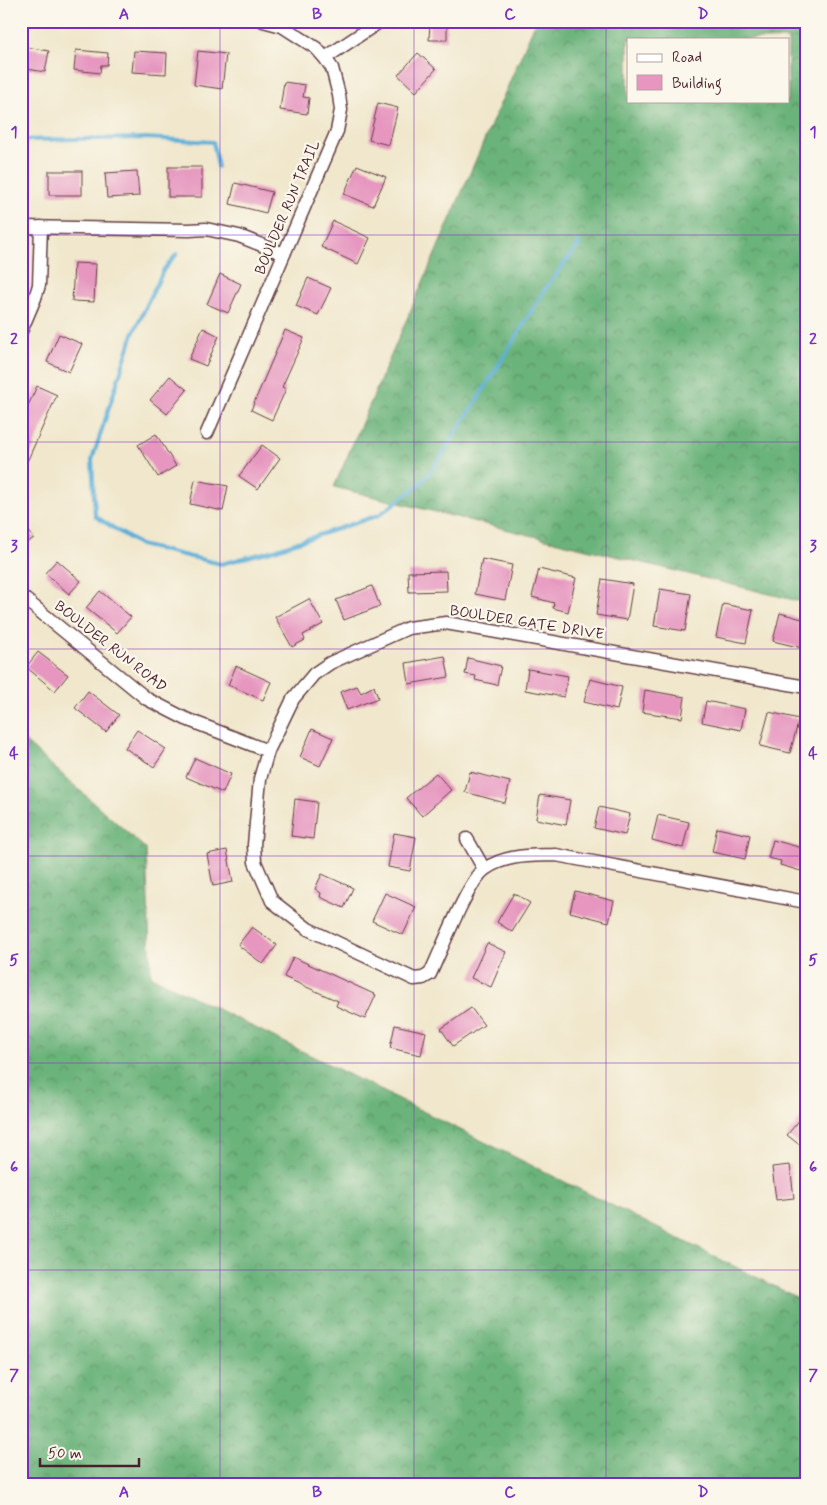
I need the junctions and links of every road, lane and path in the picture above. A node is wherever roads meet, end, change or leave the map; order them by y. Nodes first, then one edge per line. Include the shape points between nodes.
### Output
1 (263, 21) edge
2 (379, 22) edge
3 (326, 58) junction
4 (21, 227) edge
5 (41, 227) junction
6 (284, 254) junction
7 (21, 331) edge
8 (207, 433) dead end
9 (21, 596) edge
10 (806, 687) edge
11 (268, 751) junction
12 (467, 839) dead end
13 (484, 870) junction
14 (806, 902) edge

1 - 3 street, BOULDER RUN TRAIL via 282,26
2 - 3 street
3 - 6 street, BOULDER RUN TRAIL via 339,95 341,110 337,131
4 - 5 street
5 - 6 street via 206,229 239,236
5 - 7 street via 36,298
6 - 8 street, BOULDER RUN TRAIL
9 - 11 street, BOULDER RUN ROAD via 147,699 186,719
10 - 11 street, BOULDER GATE DRIVE via 446,623 408,628 330,663 314,674 293,699
11 - 13 street, BOULDER GATE DRIVE via 260,779 255,862 272,902 308,929 425,983 469,890
12 - 13 street
13 - 14 street, BOULDER GATE DRIVE via 522,856 556,855

